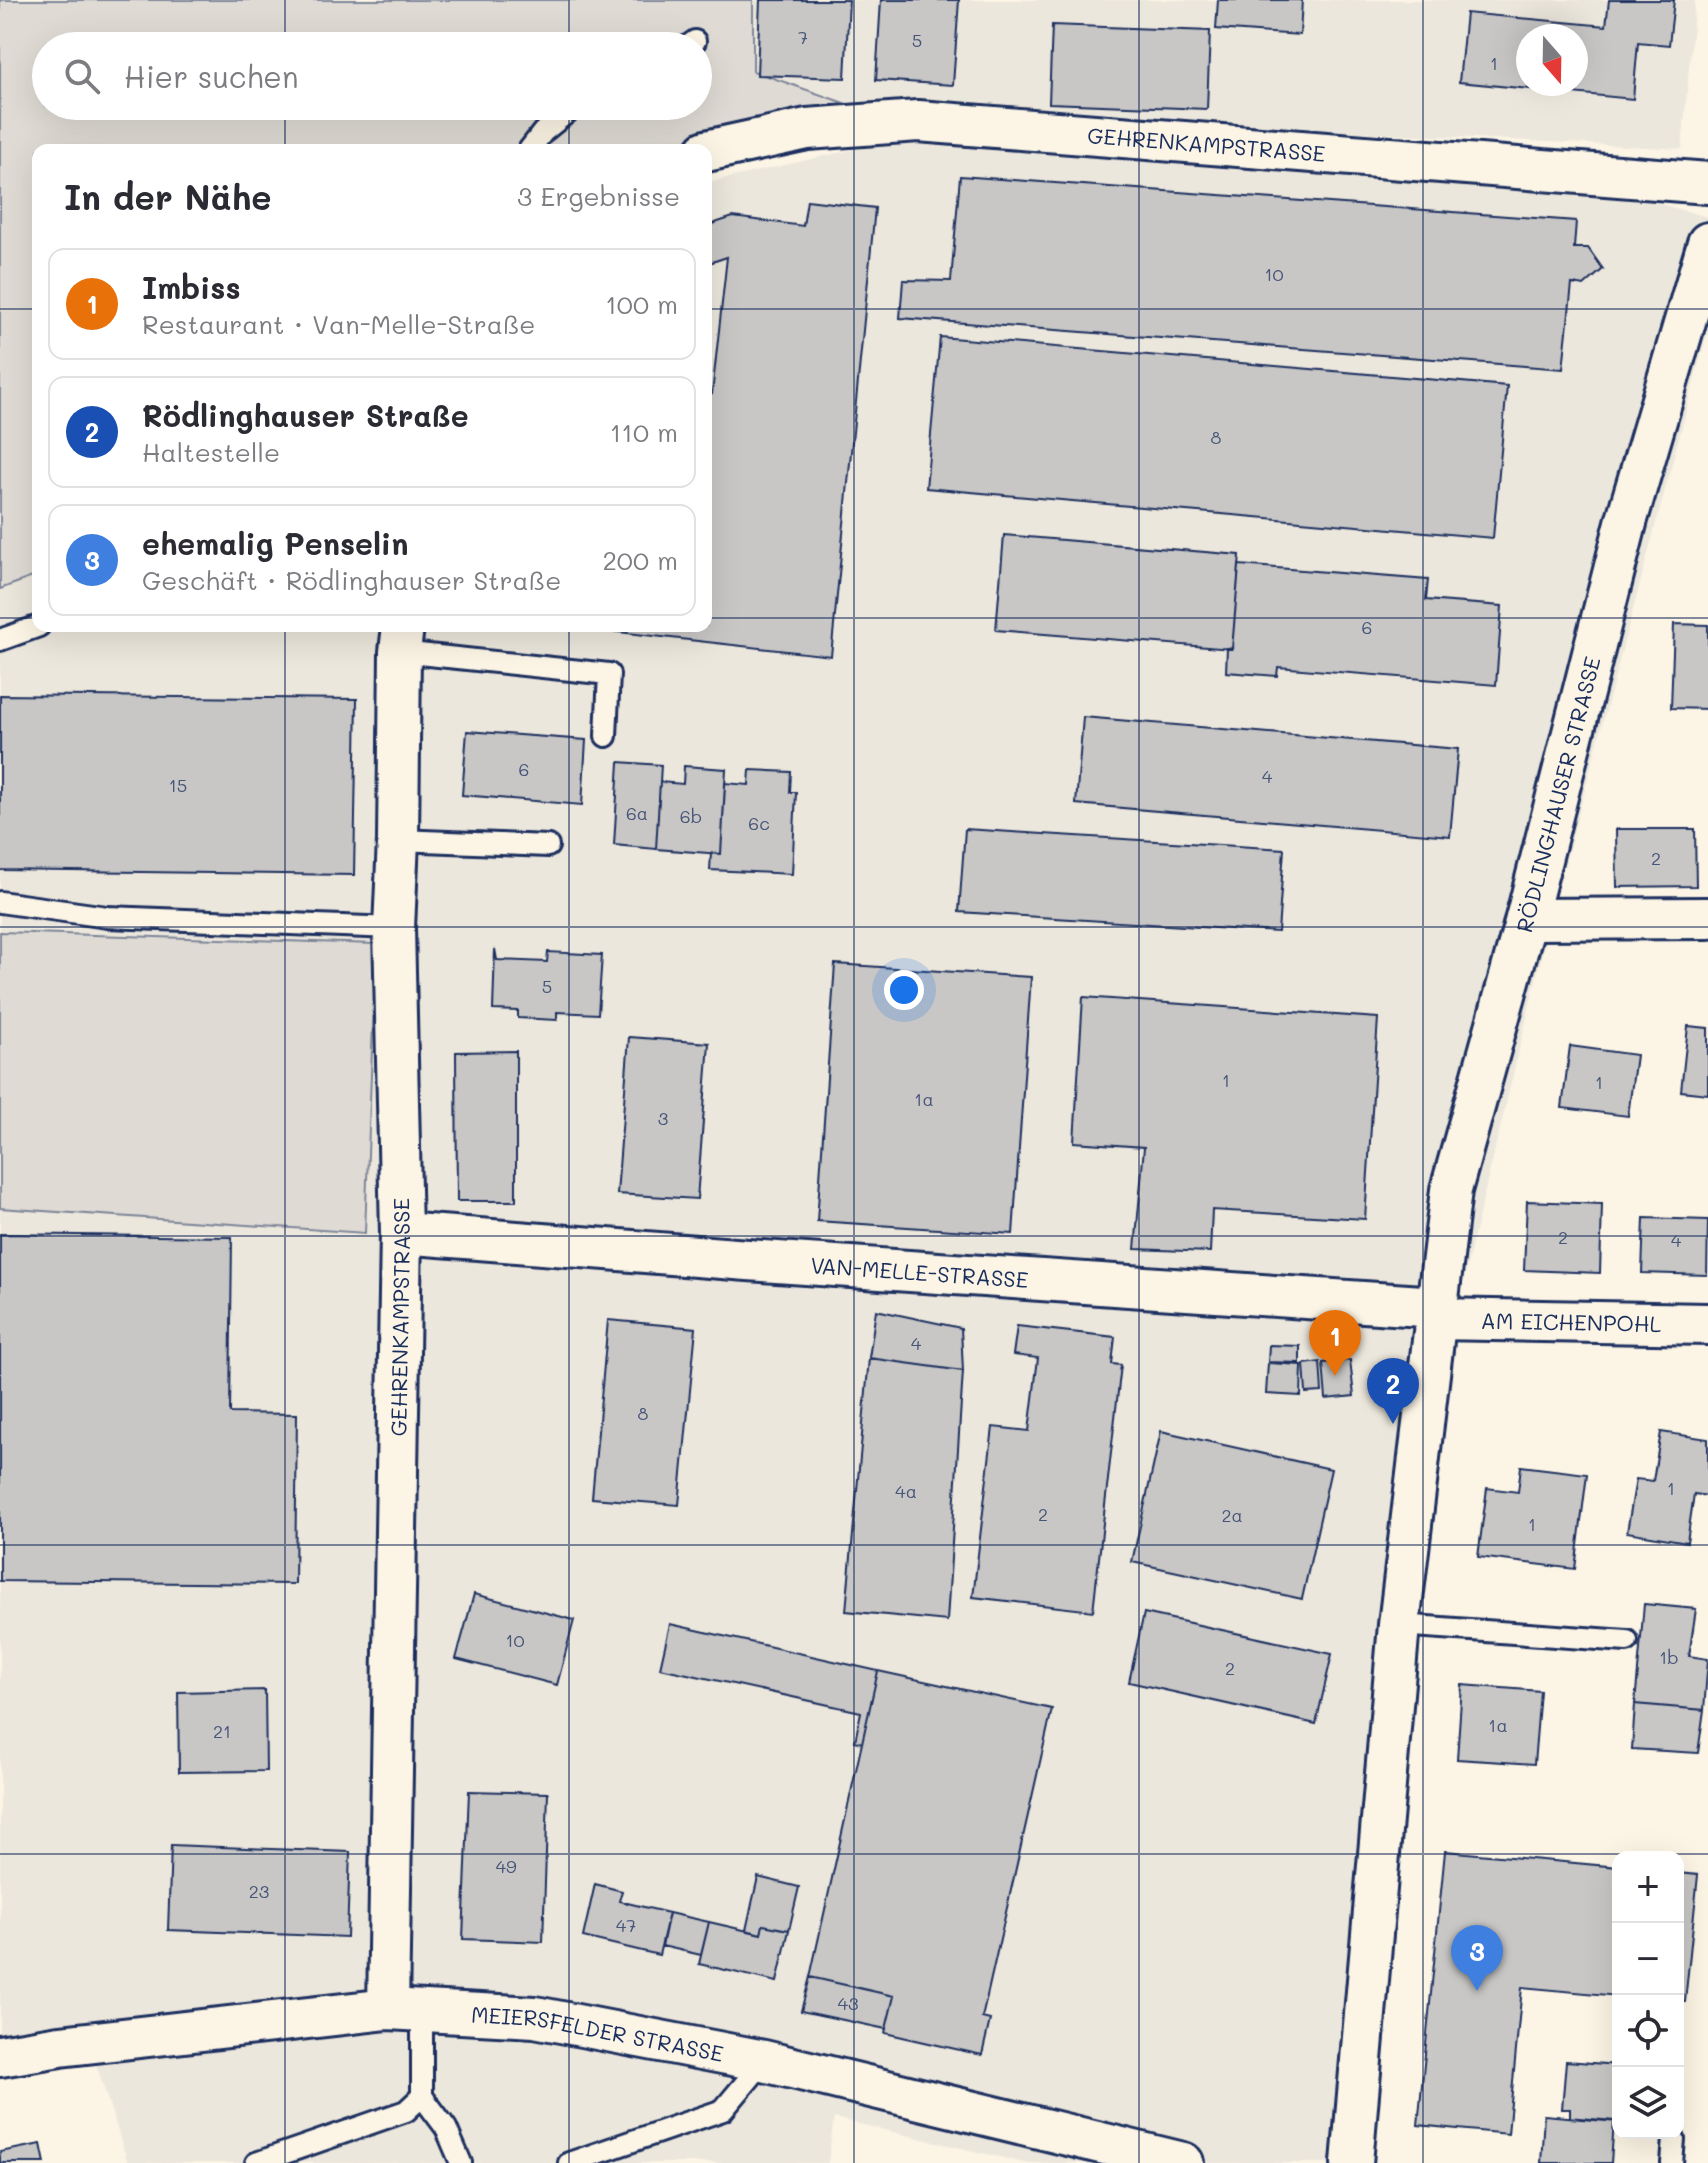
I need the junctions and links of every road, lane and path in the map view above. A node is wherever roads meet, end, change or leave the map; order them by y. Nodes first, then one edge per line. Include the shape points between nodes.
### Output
1 (558, 120) edge
2 (534, 144) edge
3 (712, 150) edge
4 (1708, 183) edge
5 (1708, 243) edge
6 (32, 629) edge
7 (401, 639) edge
8 (0, 640) edge
9 (606, 736) dead end
10 (398, 840) junction
11 (548, 846) dead end
12 (0, 902) edge
13 (1708, 918) edge
14 (1526, 919) junction
15 (394, 928) junction
16 (401, 1233) junction
17 (1436, 1313) junction
18 (1708, 1324) edge
19 (1399, 1625) junction
20 (1627, 1641) dead end
21 (405, 2010) junction
22 (0, 2056) edge
23 (764, 2061) junction
24 (422, 2096) junction
25 (1674, 2139) dead end
26 (256, 2163) edge
27 (461, 2163) edge
28 (569, 2163) edge
29 (1183, 2163) edge
30 (1352, 2163) edge
31 (1672, 2163) edge

1 - 2 lane
3 - 4 street, GEHRENKAMPSTRASSE via 807,129 918,121
5 - 14 street, RÖDLINGHAUSER STRASSE via 1627,519
6 - 8 lane
7 - 9 lane via 609,674
7 - 10 street, GEHRENKAMPSTRASSE
10 - 11 lane
10 - 15 street, GEHRENKAMPSTRASSE
12 - 15 lane via 107,917
13 - 14 street
14 - 17 street, RÖDLINGHAUSER STRASSE via 1451,1190
15 - 16 street, GEHRENKAMPSTRASSE
16 - 17 street, VAN-MELLE-STRASSE
16 - 21 street, GEHRENKAMPSTRASSE
17 - 18 street, AM EICHENPOHL
17 - 19 street, RÖDLINGHAUSER STRASSE
19 - 20 lane
19 - 30 street, RÖDLINGHAUSER STRASSE
21 - 22 street, MEIERSFELDER STRASSE
21 - 23 street, MEIERSFELDER STRASSE via 535,2017
21 - 24 lane
23 - 28 lane via 723,2110
23 - 29 street, MEIERSFELDER STRASSE
24 - 26 lane via 406,2111
24 - 27 lane via 446,2128
25 - 31 lane

